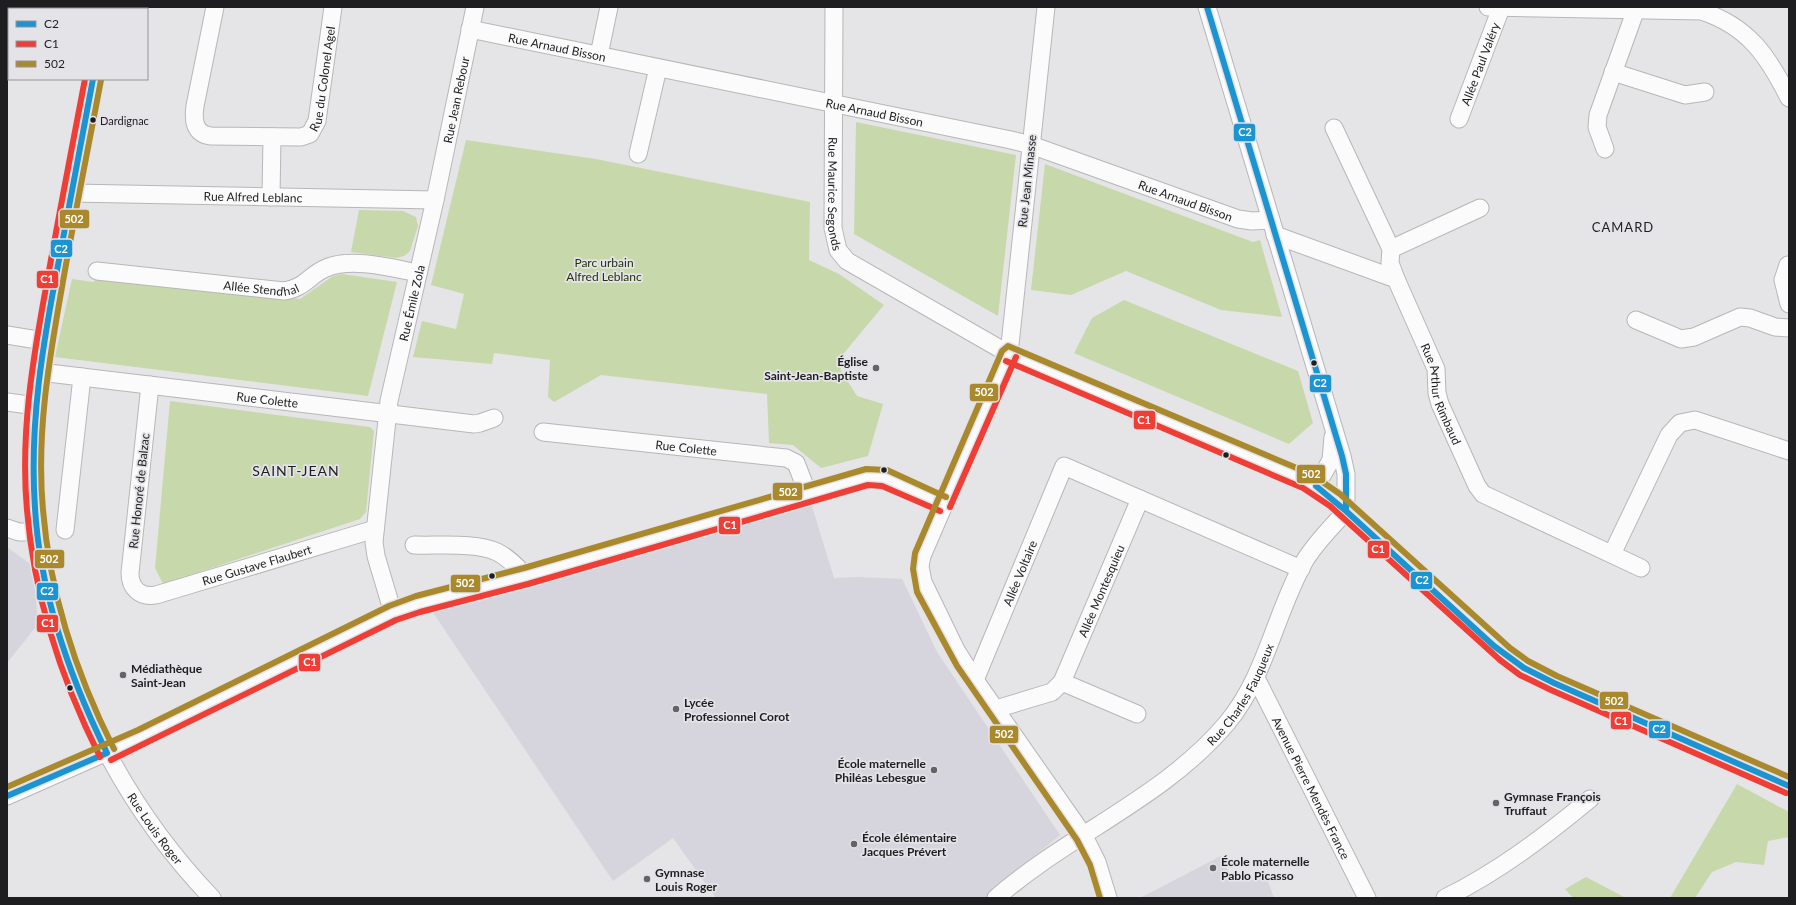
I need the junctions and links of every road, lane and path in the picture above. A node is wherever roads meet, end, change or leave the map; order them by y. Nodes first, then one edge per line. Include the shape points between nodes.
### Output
1 (215, 7) edge
2 (333, 7) edge
3 (475, 7) edge
4 (609, 7) edge
5 (834, 7) edge
6 (1046, 7) edge
7 (1207, 7) edge
8 (1495, 8) edge
9 (1586, 8) edge
10 (1636, 9) junction
11 (470, 29) junction
12 (598, 56) junction
13 (658, 68) junction
14 (1613, 72) junction
15 (93, 80) edge
16 (1705, 92) dead end
17 (1789, 98) edge
18 (833, 104) junction
19 (1459, 119) dead end
20 (1334, 128) dead end
21 (272, 137) junction
22 (1032, 145) junction
23 (1605, 149) dead end
24 (638, 154) dead end
25 (72, 193) junction
26 (435, 196) junction
27 (271, 197) junction
28 (1480, 208) dead end
29 (1273, 227) junction
30 (1391, 249) junction
31 (1788, 265) dead end
32 (97, 271) dead end
33 (418, 273) junction
34 (1396, 279) junction
35 (1789, 304) edge
36 (1636, 320) dead end
37 (1789, 328) edge
38 (7, 338) edge
39 (44, 341) junction
40 (1009, 354) junction
41 (40, 372) junction
42 (82, 376) junction
43 (150, 385) junction
44 (7, 402) edge
45 (36, 406) junction
46 (387, 413) junction
47 (494, 418) dead end
48 (1330, 419) junction
49 (543, 432) dead end
50 (1789, 451) edge
51 (1316, 486) junction
52 (808, 494) junction
53 (1140, 499) junction
54 (944, 504) junction
55 (1346, 511) junction
56 (7, 528) edge
57 (375, 529) junction
58 (65, 530) dead end
59 (38, 532) junction
60 (414, 545) dead end
61 (1612, 554) junction
62 (1641, 568) dead end
63 (1301, 569) junction
64 (526, 576) junction
65 (139, 593) joint
66 (393, 613) junction
67 (1256, 678) junction
68 (975, 680) junction
69 (1062, 682) junction
70 (996, 709) junction
71 (1137, 714) dead end
72 (107, 753) junction
73 (1789, 786) edge
74 (7, 796) edge
75 (1590, 799) dead end
76 (1084, 836) junction
77 (1452, 897) edge
78 (212, 898) edge
79 (996, 898) edge
80 (1108, 898) edge
81 (1367, 898) edge

1 - 21 street, Rue du Colonel Agel via 194,106 195,125 199,132 205,135
2 - 21 street, Rue du Colonel Agel via 316,126 306,136
3 - 11 street, Rue Jean Rebour
4 - 12 street
5 - 18 street, Rue Maurice Segonds
6 - 22 street, Rue Jean Minasse
7 - 29 street
8 - 9 street
8 - 19 street, Allée Paul Valéry
9 - 10 street
10 - 14 street
10 - 17 street via 1697,10 1728,22 1762,51
11 - 12 street, Rue Arnaud Bisson
11 - 26 street, Rue Jean Rebour
12 - 13 street, Rue Arnaud Bisson
13 - 18 street, Rue Arnaud Bisson
13 - 24 street
14 - 16 street via 1685,95
14 - 23 street via 1597,121
15 - 25 street, Rue Louis Roger
18 - 22 street, Rue Arnaud Bisson
18 - 40 street, Rue Maurice Segonds via 832,228 835,243 842,256 862,272
20 - 30 street
21 - 27 street
22 - 29 street, Rue Arnaud Bisson via 1233,217
22 - 40 street, Rue Jean Minasse
25 - 27 street, Rue Alfred Leblanc
25 - 39 street, Rue Louis Roger
26 - 27 street, Rue Alfred Leblanc
26 - 33 street, Rue Émile Zola
28 - 30 street
29 - 34 street
29 - 48 street
30 - 34 street, Rue Arthur Rimbaud via 1390,263
31 - 35 street via 1783,280
32 - 33 street, Allée Stendhal via 284,291 297,288 326,268 340,264 371,265
33 - 46 street, Rue Émile Zola
34 - 61 street, Rue Arthur Rimbaud via 1436,369 1440,404 1483,494
36 - 37 street via 1681,339 1694,337 1740,317 1775,327
38 - 39 street
39 - 41 street, Rue Louis Roger
40 - 51 street, Rue Maurice Segonds via 1290,472
40 - 54 street, Rue Jean Minasse
41 - 42 street, Rue Colette
41 - 45 street, Rue Louis Roger
42 - 43 street, Rue Colette
42 - 58 street
43 - 46 street, Rue Colette
43 - 65 street, Rue Honoré de Balzac via 130,573 134,588
44 - 45 street
45 - 59 street, Rue Louis Roger via 33,473
46 - 47 street, Rue Colette via 474,424
46 - 57 street, Rue Émile Zola
48 - 51 street via 1332,452 1328,466
48 - 55 street via 1346,474
49 - 52 street, Rue Colette via 790,459 798,468
50 - 61 street via 1695,420 1680,423 1669,435
51 - 55 street, Rue Maurice Segonds
52 - 54 street via 861,479 878,477
52 - 64 street
53 - 63 street
53 - 68 street, Allée Voltaire via 1064,466
53 - 69 street, Allée Montesquieu
54 - 68 street, Rue Jean Minasse via 920,566 926,589 951,641
55 - 63 street, Rue Charles Fauqueux via 1314,548
55 - 73 street, Rue Maurice Segonds via 1482,636 1524,668
56 - 59 street via 19,532
57 - 65 street, Rue Gustave Flaubert via 156,595 147,596
57 - 66 street, Rue Émile Zola via 375,549
59 - 72 street, Rue Louis Roger via 51,602 66,656 86,711
60 - 64 street via 477,547 492,550 509,560
61 - 62 street, Rue Arthur Rimbaud
63 - 67 street, Rue Charles Fauqueux
64 - 66 street
66 - 72 street
67 - 76 street, Rue Charles Fauqueux via 1236,711 1192,759
67 - 81 street, Avenue Pierre Mendès France
68 - 70 street, Rue Jean Minasse
69 - 70 street, Allée Montesquieu via 1046,694
69 - 71 street
70 - 76 street, Rue Jean Minasse
72 - 74 street
72 - 78 street, Rue Louis Roger via 127,789 158,834
75 - 77 street via 1500,868
76 - 79 street via 1031,868
76 - 80 street, Rue Jean Minasse via 1097,862

